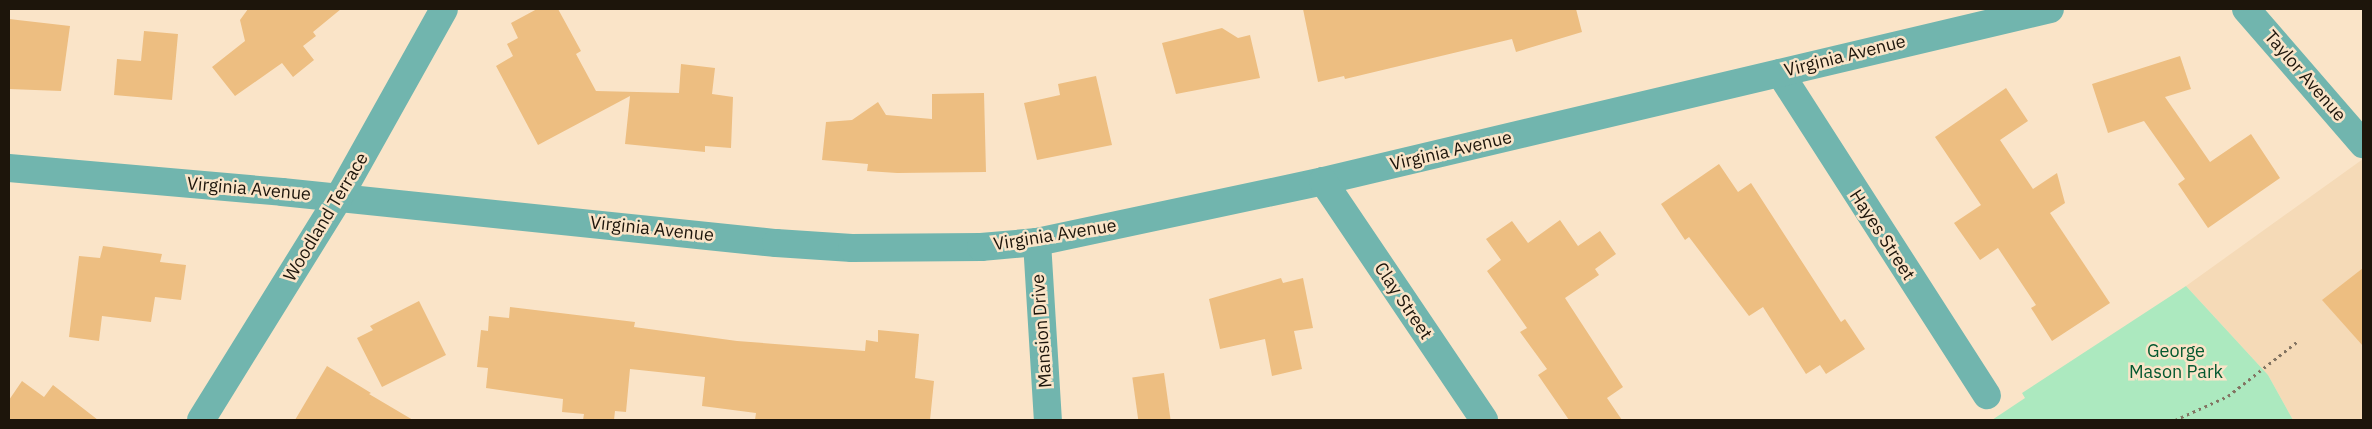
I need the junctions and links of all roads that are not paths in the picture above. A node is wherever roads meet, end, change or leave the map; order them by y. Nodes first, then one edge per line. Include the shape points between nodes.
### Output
1 (444, 9) edge
2 (2050, 9) edge
3 (2246, 9) edge
4 (1780, 73) junction
5 (2363, 144) edge
6 (9, 168) edge
7 (1323, 181) junction
8 (339, 197) junction
9 (1037, 242) junction
10 (1987, 395) dead end
11 (201, 420) edge
12 (1048, 420) edge
13 (1484, 420) edge

1 - 8 street, Woodland Terrace
2 - 4 street, Virginia Avenue
3 - 5 street, Taylor Avenue
4 - 7 street, Virginia Avenue
4 - 10 street, Hayes Street
6 - 8 street, Virginia Avenue
7 - 9 street, Virginia Avenue
7 - 13 street, Clay Street
8 - 9 street, Virginia Avenue via 635,230 852,248 981,247
8 - 11 street, Woodland Terrace
9 - 12 street, Mansion Drive

